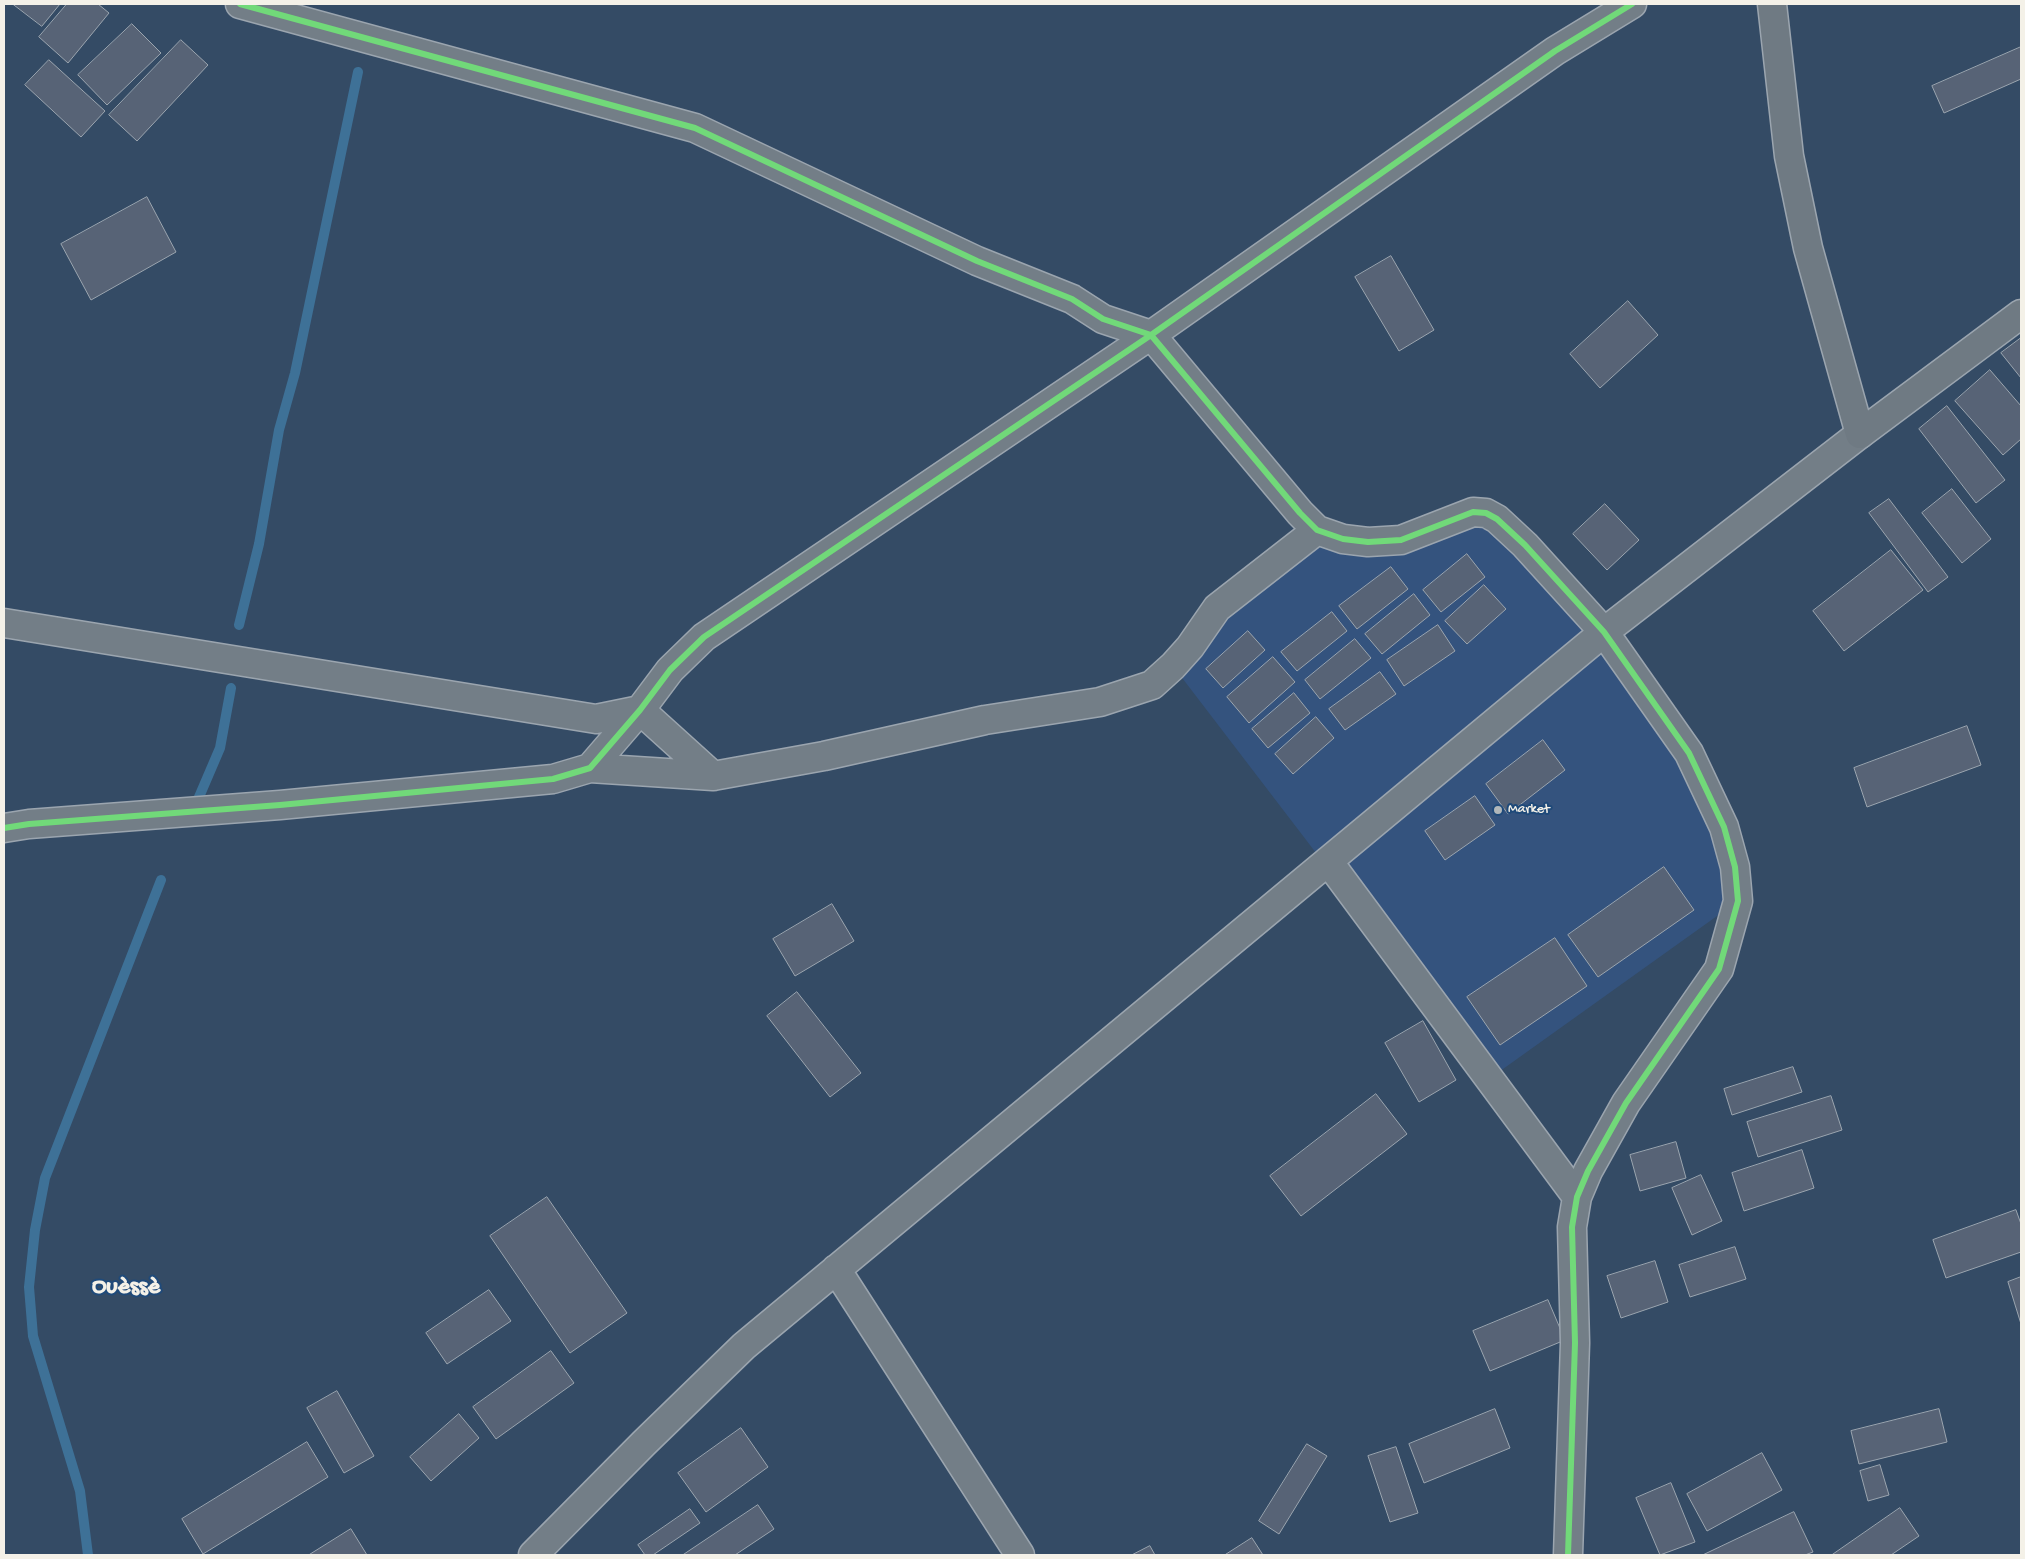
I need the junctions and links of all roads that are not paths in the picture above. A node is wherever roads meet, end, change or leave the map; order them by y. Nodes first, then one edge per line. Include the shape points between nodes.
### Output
1 (240, 4) edge
2 (1632, 4) edge
3 (1772, 4) edge
4 (2021, 314) edge
5 (1151, 335) junction
6 (1860, 434) junction
7 (1317, 530) junction
8 (4, 623) edge
9 (1604, 632) junction
10 (640, 710) junction
11 (590, 768) junction
12 (713, 776) junction
13 (4, 828) edge
14 (1328, 861) junction
15 (1577, 1197) junction
16 (836, 1270) junction
17 (533, 1555) edge
18 (1020, 1555) edge
19 (1568, 1555) edge

1 - 5 street via 695,128 977,261 1072,299 1103,319
2 - 5 street via 1555,51
3 - 6 main road via 1789,156 1808,248
4 - 6 main road
5 - 7 street
5 - 10 street via 704,637 670,670
6 - 9 street
7 - 9 street via 1343,539 1368,542 1401,540 1473,512 1486,513 1525,545
7 - 12 street via 1217,608 1190,647 1152,685 1100,702 985,720 824,756
8 - 10 street via 596,719
9 - 14 street
9 - 15 street via 1689,752 1724,828 1735,867 1738,901 1720,969 1626,1103
10 - 11 street
10 - 12 street
11 - 12 street
11 - 13 street via 553,779
14 - 15 street
14 - 16 street
15 - 19 street via 1572,1227 1575,1343
16 - 17 street via 744,1346
16 - 18 street

